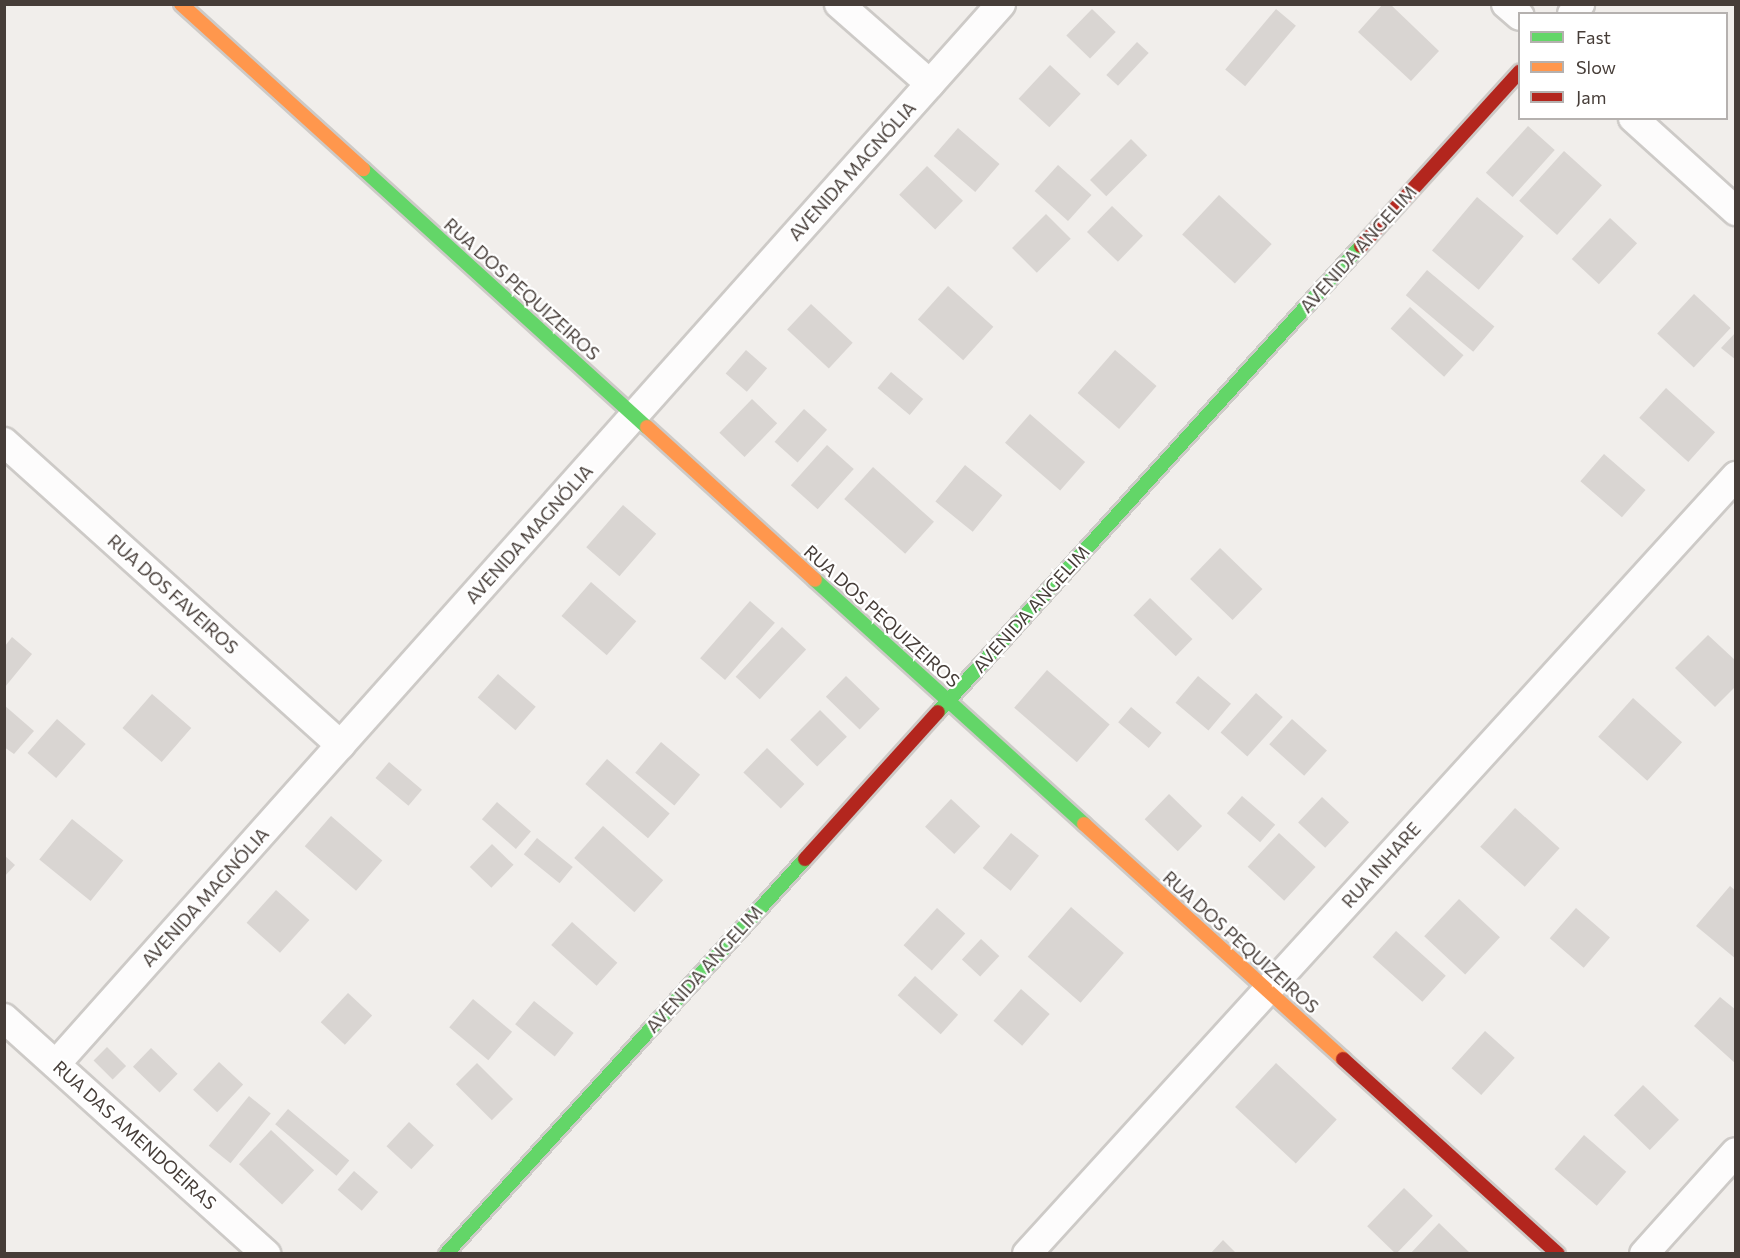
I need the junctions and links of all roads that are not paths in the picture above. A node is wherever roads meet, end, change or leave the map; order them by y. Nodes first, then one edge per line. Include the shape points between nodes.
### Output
1 (181, 4) edge
2 (839, 4) edge
3 (1001, 4) edge
4 (1506, 4) edge
5 (1518, 14) edge
6 (1518, 73) edge
7 (930, 84) junction
8 (1635, 120) edge
9 (1736, 211) edge
10 (635, 416) junction
11 (4, 442) edge
12 (1736, 476) edge
13 (948, 700) junction
14 (341, 745) junction
15 (1267, 990) junction
16 (4, 1017) edge
17 (56, 1064) junction
18 (1736, 1152) edge
19 (266, 1254) edge
20 (446, 1254) edge
21 (1027, 1254) edge
22 (1558, 1254) edge
23 (1644, 1254) edge

1 - 10 street, RUA DOS PEQUIZEIROS
2 - 7 street
3 - 7 street, AVENIDA MAGNÓLIA
4 - 5 street
6 - 13 street, AVENIDA ANGELIM
7 - 10 street, AVENIDA MAGNÓLIA
8 - 9 street
10 - 13 street, RUA DOS PEQUIZEIROS
10 - 14 street, AVENIDA MAGNÓLIA
11 - 14 street, RUA DOS FAVEIROS
12 - 15 street, RUA INHARE
13 - 15 street, RUA DOS PEQUIZEIROS
13 - 20 street, AVENIDA ANGELIM
14 - 17 street, AVENIDA MAGNÓLIA
15 - 21 street, RUA INHARE
15 - 22 street, RUA DOS PEQUIZEIROS
16 - 17 street, RUA DAS AMENDOEIRAS
17 - 19 street, RUA DAS AMENDOEIRAS
18 - 23 street

